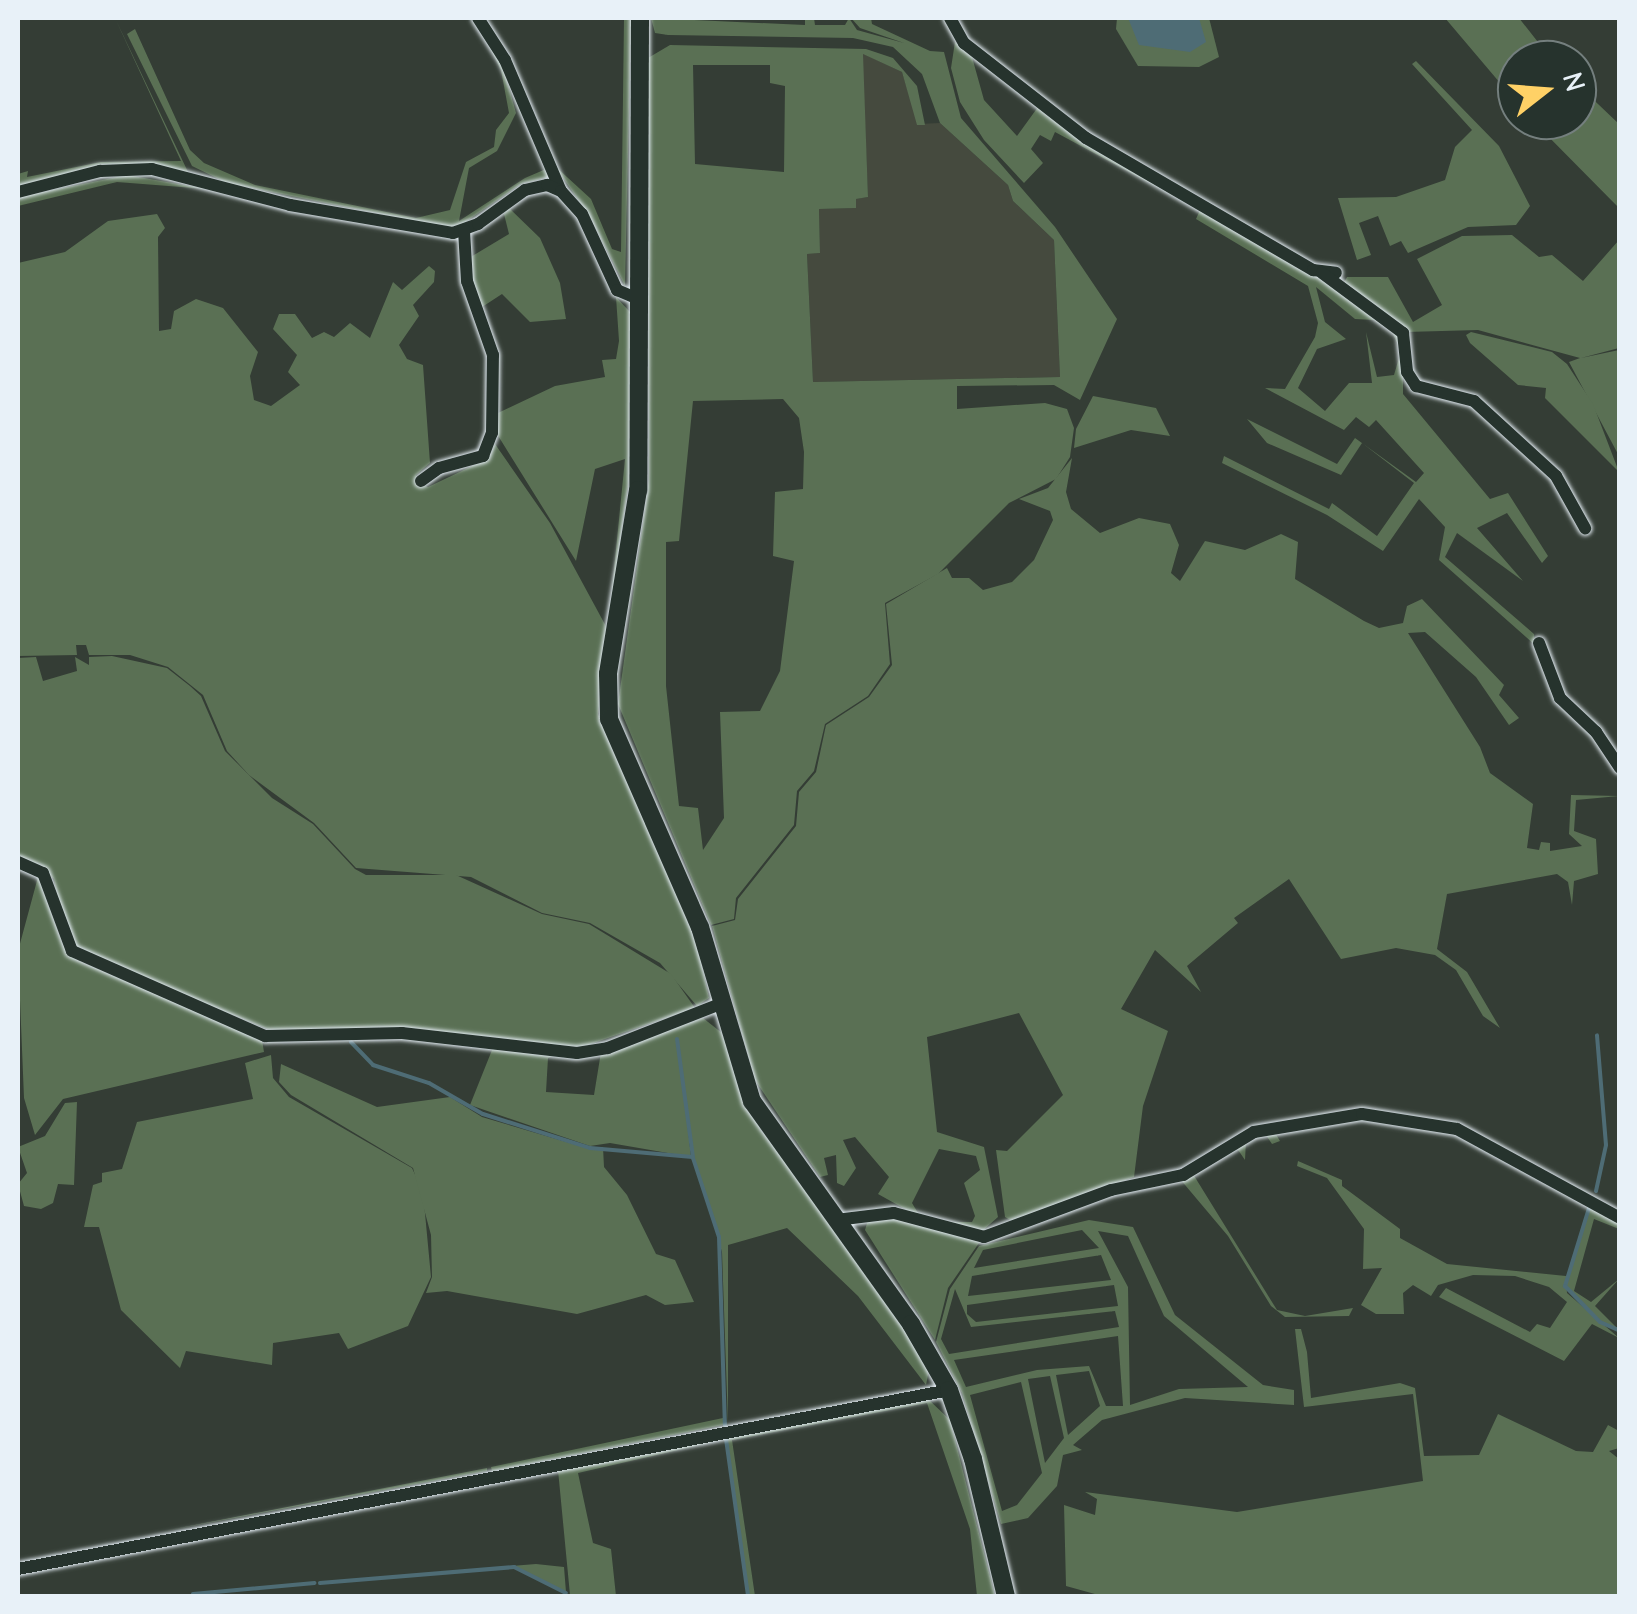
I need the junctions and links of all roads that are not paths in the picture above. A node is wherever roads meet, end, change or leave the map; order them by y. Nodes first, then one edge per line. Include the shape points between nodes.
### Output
1 (478, 18) edge
2 (640, 18) edge
3 (950, 18) edge
4 (562, 190) junction
5 (18, 192) edge
6 (464, 230) junction
7 (1320, 271) junction
8 (1336, 273) dead end
9 (640, 300) junction
10 (421, 481) dead end
11 (1585, 528) dead end
12 (1538, 643) dead end
13 (1620, 768) edge
14 (18, 862) edge
15 (723, 1004) junction
16 (1620, 1218) edge
17 (836, 1220) junction
18 (949, 1390) junction
19 (18, 1569) edge
20 (1006, 1596) edge

1 - 4 street via 505,60
2 - 9 main road
3 - 7 street via 964,44 1086,138
4 - 6 street via 524,190
4 - 9 street via 588,225 618,290
5 - 6 street via 100,171 152,170 290,205 438,232
6 - 10 street via 467,281 493,355 492,434 483,456 438,468
7 - 8 street
7 - 11 street via 1403,333 1407,372 1416,386 1474,401 1556,476
9 - 15 main road via 636,517 606,703 700,927
12 - 13 street via 1560,698 1596,732
14 - 15 street via 43,873 72,950 266,1036 402,1033 577,1054
15 - 17 main road via 752,1101
16 - 17 street via 1457,1129 1362,1114 1270,1126 1174,1179 1110,1190 984,1237 894,1213
17 - 18 main road via 912,1324
18 - 19 street
18 - 20 main road via 974,1459

